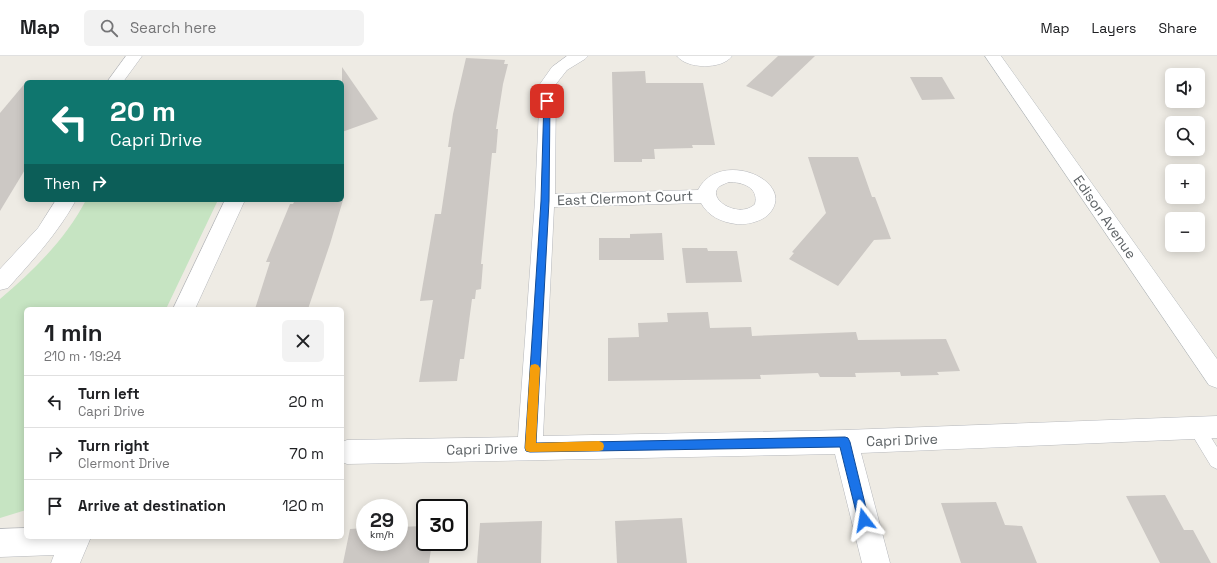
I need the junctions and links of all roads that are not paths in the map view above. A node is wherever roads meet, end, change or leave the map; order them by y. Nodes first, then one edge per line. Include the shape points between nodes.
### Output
1 (134, 56) edge
2 (580, 56) edge
3 (685, 56) edge
4 (724, 56) edge
5 (993, 56) edge
6 (116, 80) edge
7 (706, 196) dead end
8 (545, 201) junction
9 (65, 202) edge
10 (234, 202) edge
11 (0, 282) edge
12 (185, 307) edge
13 (1217, 378) edge
14 (1206, 428) edge
15 (845, 442) junction
16 (530, 448) junction
17 (347, 452) dead end
18 (1217, 461) edge
19 (0, 543) edge
20 (73, 547) edge
21 (876, 563) edge

1 - 6 street
2 - 8 street via 571,59 555,71 548,84
3 - 4 street via 707,61
5 - 13 street, Edison Avenue
7 - 8 street, East Clermont Court
8 - 16 street
9 - 11 street via 59,215 36,245
10 - 12 street
14 - 15 street, Capri Drive
14 - 18 lane
15 - 16 street, Capri Drive
15 - 21 street
16 - 17 street, Capri Drive
19 - 20 street

